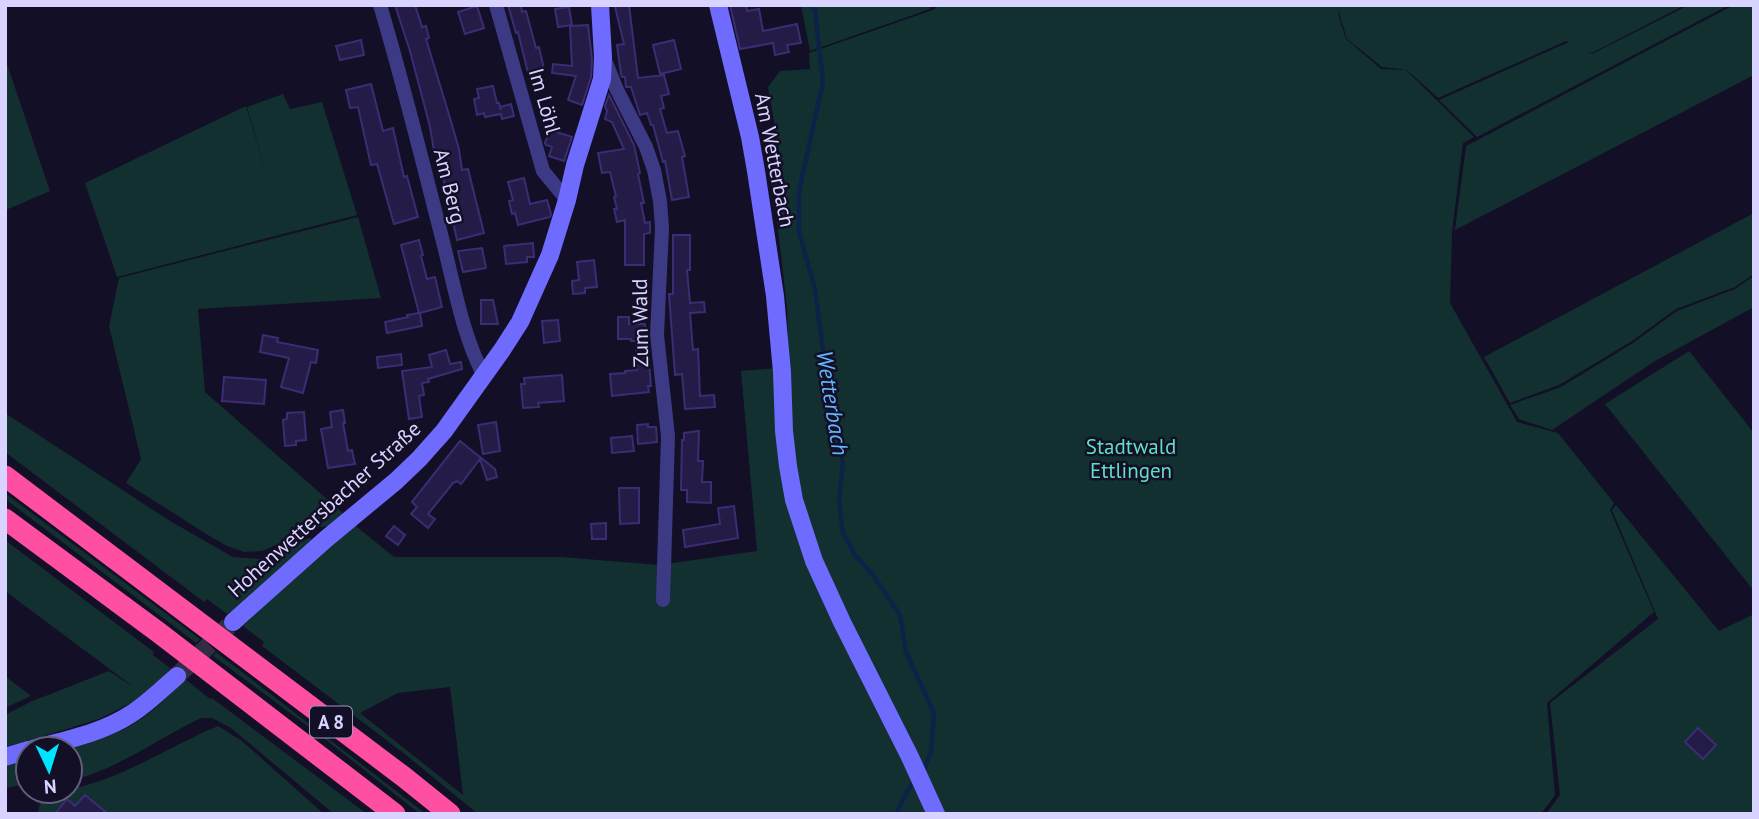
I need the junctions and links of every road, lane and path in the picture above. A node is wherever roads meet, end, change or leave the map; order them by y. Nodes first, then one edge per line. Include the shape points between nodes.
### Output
1 (380, 5) edge
2 (496, 5) edge
3 (600, 5) edge
4 (718, 5) edge
5 (603, 57) junction
6 (567, 200) junction
7 (484, 376) junction
8 (5, 476) edge
9 (5, 519) edge
10 (663, 600) dead end
11 (233, 622) tunnel mouth
12 (177, 676) tunnel mouth
13 (82, 735) edge
14 (395, 814) edge
15 (450, 814) edge
16 (936, 814) edge

1 - 7 street, Am Berg via 457,296
2 - 6 street, Im Löhl via 543,171
3 - 5 street, Hohenwettersbacher Straße
4 - 16 street, Am Wetterbach via 750,137 778,325 788,466 799,516 842,622
5 - 6 street, Hohenwettersbacher Straße via 603,79
5 - 10 street, Zum Wald via 646,147 660,201 657,335 668,436
6 - 7 street, Hohenwettersbacher Straße via 531,300
7 - 11 street, Hohenwettersbacher Straße via 419,459
8 - 15 highway, A 8
9 - 14 highway, A 8
12 - 13 street via 131,714

